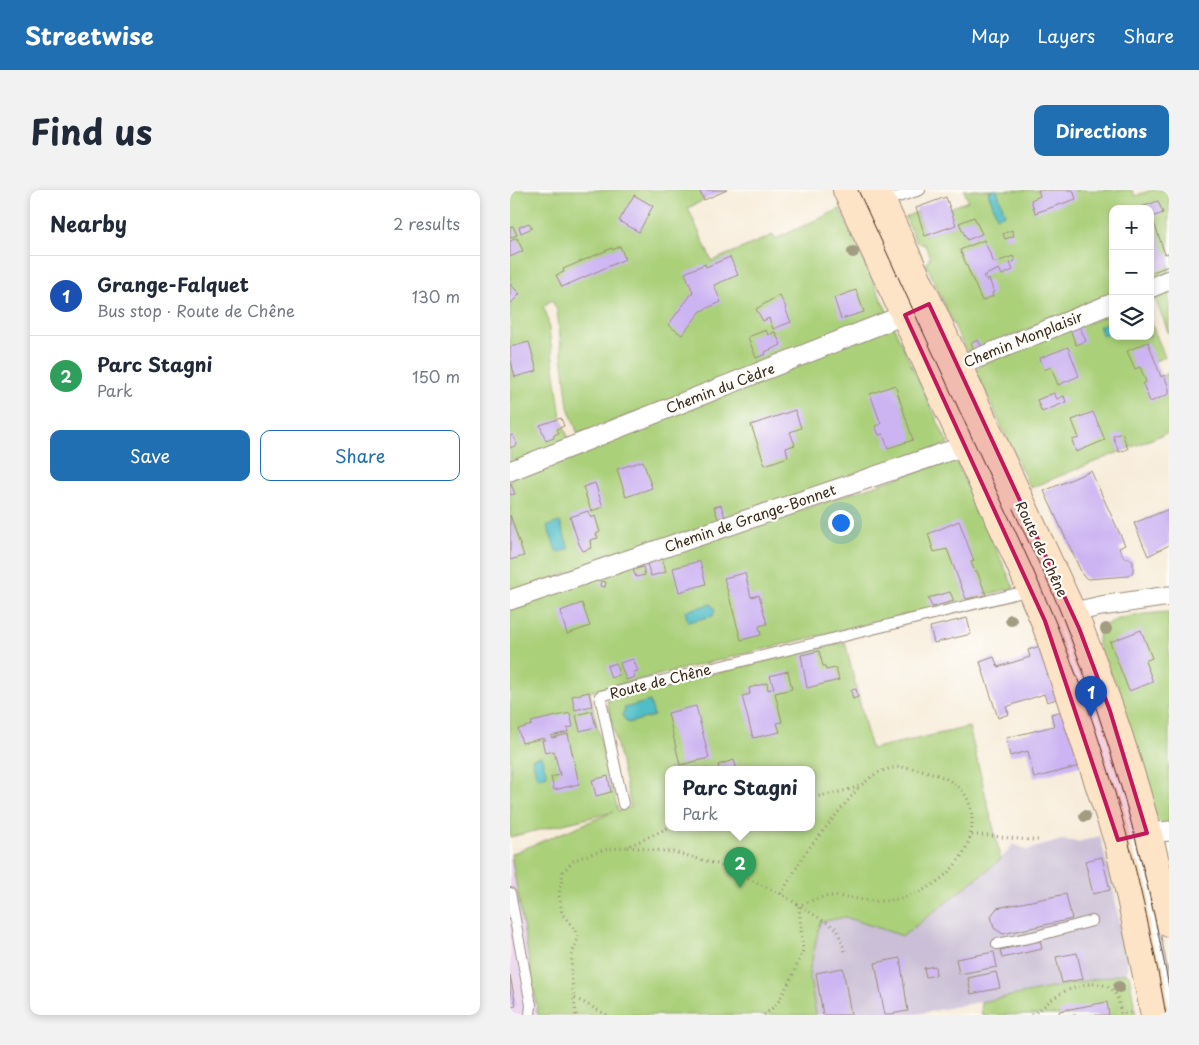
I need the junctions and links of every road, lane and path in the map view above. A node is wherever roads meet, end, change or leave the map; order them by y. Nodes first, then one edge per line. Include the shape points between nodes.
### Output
1 (847, 190) edge
2 (920, 190) edge
3 (879, 196) edge
4 (1169, 280) edge
5 (1154, 286) edge
6 (1109, 305) edge
7 (917, 309) junction
8 (945, 371) junction
9 (977, 440) junction
10 (510, 470) edge
11 (1169, 596) edge
12 (510, 600) edge
13 (1051, 608) junction
14 (860, 786) junction
15 (815, 797) edge
16 (623, 804) dead end
17 (665, 829) edge
18 (972, 835) junction
19 (1141, 835) edge
20 (1038, 840) dead end
21 (627, 847) junction
22 (510, 893) edge
23 (781, 894) junction
24 (799, 906) junction
25 (1169, 919) edge
26 (1092, 921) dead end
27 (998, 944) dead end
28 (846, 954) dead end
29 (574, 997) junction
30 (1157, 1004) edge
31 (530, 1015) edge
32 (576, 1015) edge
33 (607, 1015) edge
34 (764, 1015) edge
35 (1032, 1015) edge

1 - 7 main road, Route de Chêne
2 - 3 lane
3 - 7 main road, Route de Chêne
4 - 5 street
6 - 8 street, Chemin Monplaisir
7 - 8 main road, Route de Chêne
7 - 10 street, Chemin du Cèdre
8 - 9 main road, Route de Chêne
9 - 12 street, Chemin de Grange-Bonnet
9 - 13 main road, Route de Chêne
9 - 13 main road, Route de Chêne
11 - 13 street
13 - 16 lane, Route de Chêne via 600,696
13 - 19 main road, Route de Chêne
14 - 15 path
14 - 18 path via 894,767 935,774 956,785 968,798
14 - 23 path via 806,852
17 - 21 path
18 - 20 path
18 - 24 path via 958,863 942,879 921,891 880,900 830,896
19 - 25 main road, Route de Chêne
19 - 30 main road, Route de Chêne via 1136,921
21 - 23 path via 673,852 717,864
21 - 29 path via 603,850 574,860 563,872 559,896 562,914 575,929 578,939 571,967
22 - 31 lane via 531,1005
23 - 24 path
24 - 28 path via 837,929
24 - 34 path via 802,951 777,1004
26 - 27 lane
29 - 32 path
29 - 33 path
30 - 35 path via 1121,1014 1117,996 1101,984 1069,990

